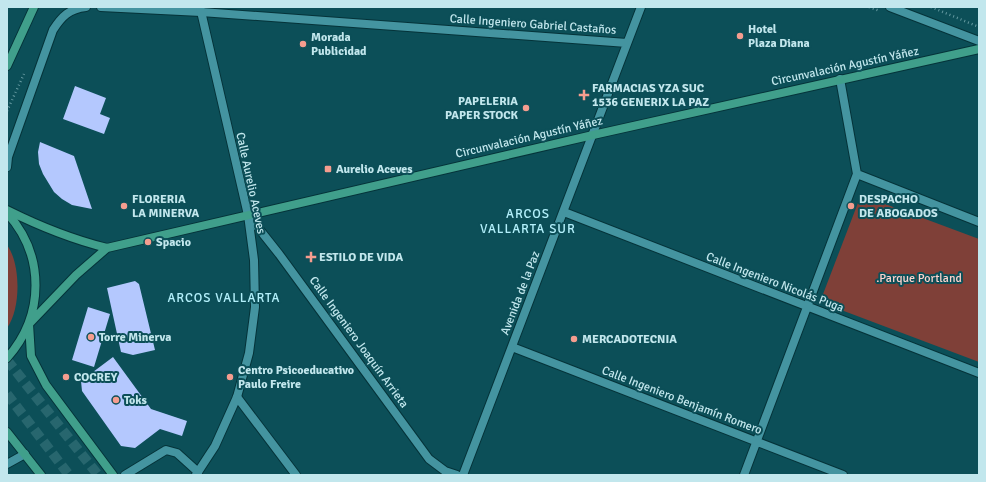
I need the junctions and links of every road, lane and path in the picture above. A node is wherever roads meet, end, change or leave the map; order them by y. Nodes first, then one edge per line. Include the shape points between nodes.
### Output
1 (34, 7) edge
2 (86, 7) edge
3 (101, 7) edge
4 (213, 7) edge
5 (641, 7) edge
6 (890, 7) edge
7 (917, 7) edge
8 (931, 7) edge
9 (200, 10) edge
10 (913, 16) junction
11 (979, 27) edge
12 (979, 41) edge
13 (627, 43) junction
14 (979, 49) edge
15 (7, 66) edge
16 (840, 79) junction
17 (593, 135) junction
18 (7, 167) edge
19 (857, 174) junction
20 (7, 211) edge
21 (564, 212) junction
22 (248, 215) junction
23 (979, 222) edge
24 (107, 248) junction
25 (807, 308) junction
26 (29, 324) junction
27 (512, 347) junction
28 (7, 358) edge
29 (979, 373) edge
30 (237, 397) junction
31 (7, 432) edge
32 (757, 442) junction
33 (25, 454) junction
34 (7, 464) edge
35 (197, 474) edge
36 (41, 475) edge
37 (113, 475) edge
38 (125, 475) edge
39 (296, 475) edge
40 (458, 475) edge
41 (463, 475) edge
42 (744, 475) edge
43 (843, 475) edge

1 - 15 main road
2 - 18 street via 74,8 62,16 53,30 8,157
3 - 9 street, Calle Ingeniero Gabriel Castaños
4 - 9 street
5 - 13 street, Avenida de la Paz
6 - 10 street
7 - 10 street
8 - 11 path
9 - 13 street, Calle Ingeniero Gabriel Castaños
9 - 22 street, Calle Aurelio Aceves
10 - 12 street
13 - 17 street, Avenida de la Paz
14 - 16 main road, Circunvalación Agustín Yáñez
16 - 17 main road, Circunvalación Agustín Yáñez
16 - 19 street
17 - 21 street, Avenida de la Paz
17 - 22 main road, Circunvalación Agustín Yáñez
19 - 23 street
19 - 25 street
20 - 24 main road via 41,228
20 - 26 main road via 27,242 34,261 35,303
21 - 25 street, Calle Ingeniero Nicolás Puga
21 - 27 street, Avenida de la Paz
22 - 24 main road, Circunvalación Agustín Yáñez
22 - 30 street, Calle Aurelio Aceves via 254,260 255,307 249,353
22 - 40 street, Calle Ingeniero Joaquín Arrieta via 430,459 445,471
24 - 26 main road via 76,275
25 - 29 street, Calle Ingeniero Nicolás Puga
25 - 32 street
26 - 28 main road via 18,346
26 - 37 main road via 32,356 46,385
27 - 32 street, Calle Ingeniero Benjamín Romero
27 - 41 street, Avenida de la Paz
30 - 35 street, Calle Aurelio Aceves via 215,446
30 - 39 street
31 - 33 main road
32 - 42 street
32 - 43 street, Calle Ingeniero Benjamín Romero
33 - 34 street
33 - 36 main road
35 - 38 street via 177,453 166,450

